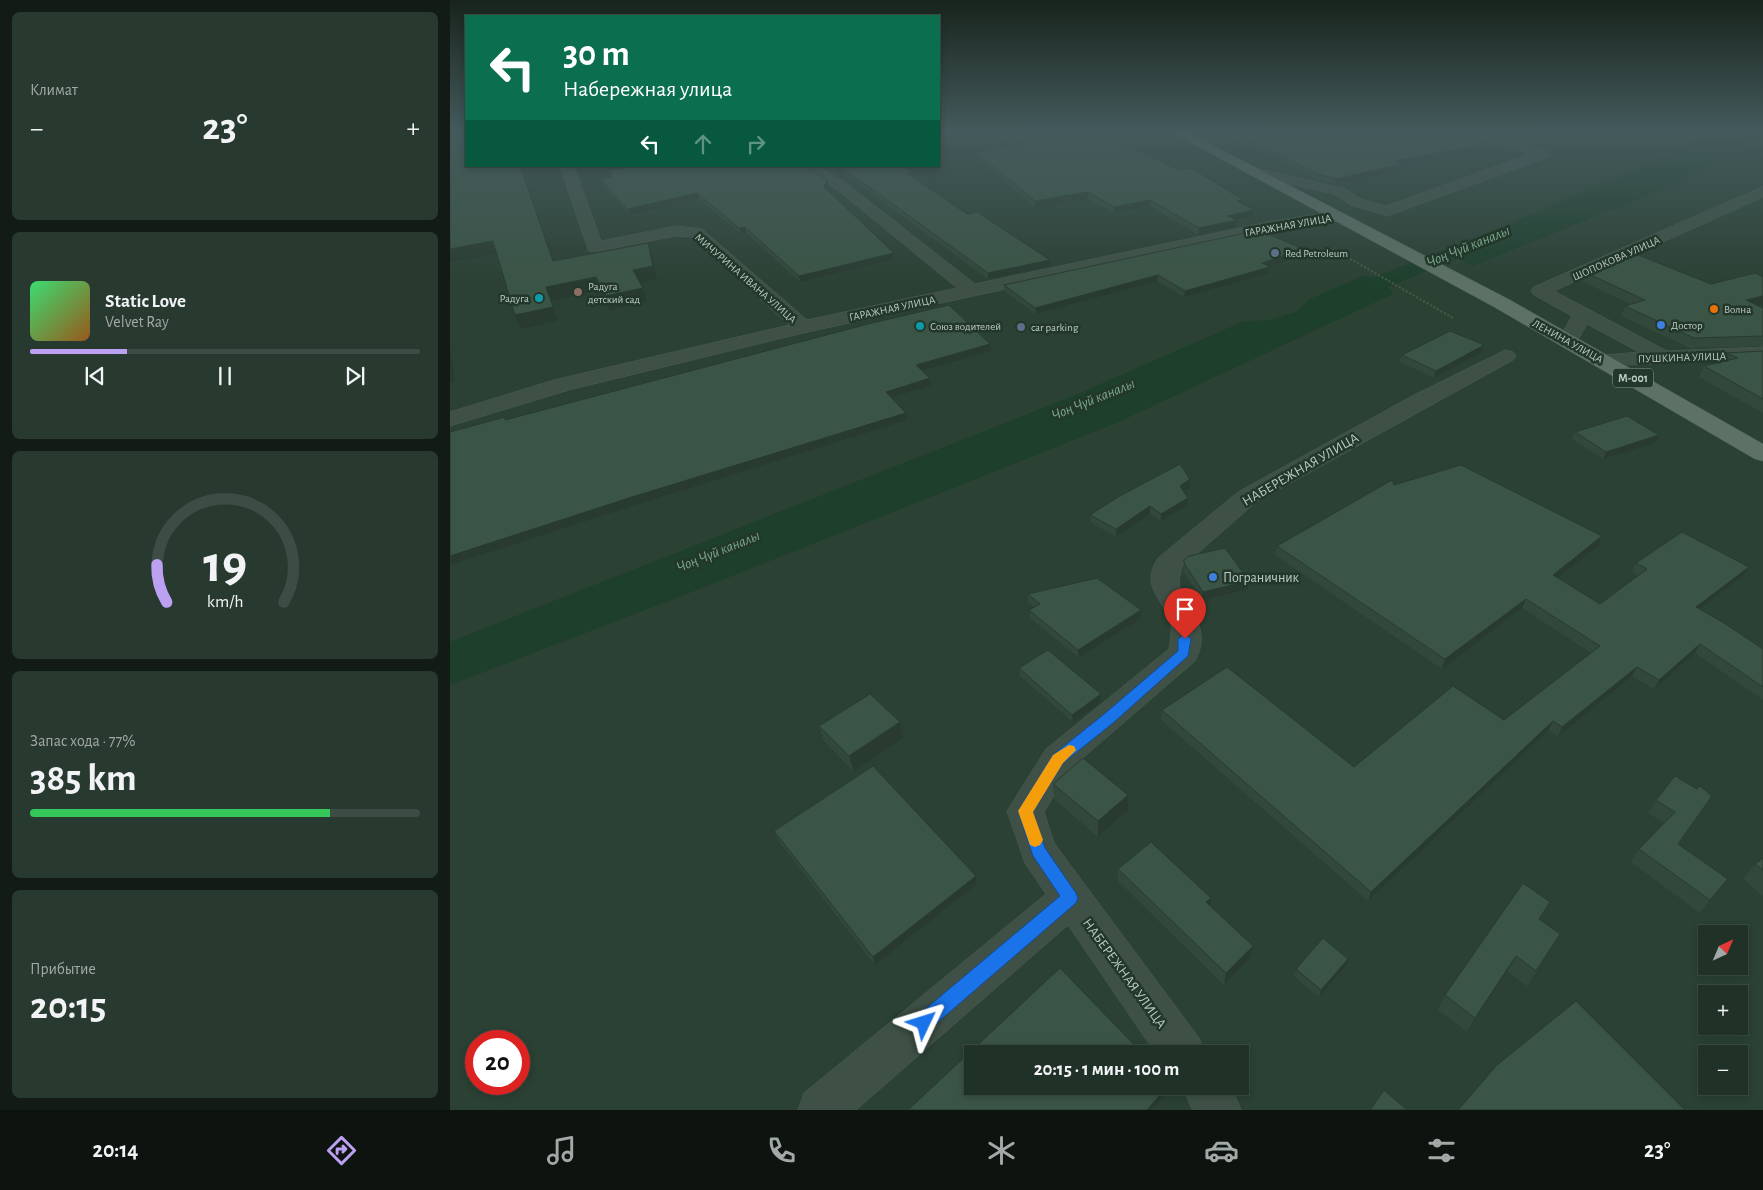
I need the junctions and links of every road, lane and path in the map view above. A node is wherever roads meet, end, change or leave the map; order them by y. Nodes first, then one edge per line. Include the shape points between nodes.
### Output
1 (572, 182) edge
2 (834, 182) edge
3 (1273, 182) edge
4 (1298, 182) edge
5 (1467, 182) edge
6 (1763, 191) edge
7 (1338, 216) junction
8 (595, 247) junction
9 (1333, 250) dead end
10 (595, 265) edge
11 (972, 291) junction
12 (1583, 314) junction
13 (1453, 318) dead end
14 (803, 327) junction
15 (1568, 341) junction
16 (1763, 353) edge
17 (1506, 356) dead end
18 (1664, 358) junction
19 (1602, 360) junction
20 (450, 419) edge
21 (1763, 454) edge
22 (1070, 898) junction
23 (1176, 1045) edge
24 (1210, 1095) edge
25 (821, 1110) edge
26 (1218, 1110) edge

1 - 8 street
2 - 11 street
3 - 7 main road, М-001
4 - 5 street via 1340,191 1356,202 1387,211
6 - 12 street, ШОПОКОВА УЛИЦА via 1540,291
7 - 11 street, ГАРАЖНАЯ УЛИЦА via 1268,227
7 - 15 main road, ЛЕНИНА УЛИЦА / М-001
8 - 10 street via 589,252
8 - 14 street, МИЧУРИНА ИВАНА УЛИЦА via 670,232 696,232
9 - 13 path
11 - 14 street, ГАРАЖНАЯ УЛИЦА
12 - 15 street
12 - 18 street
14 - 20 street, ГАРАЖНАЯ УЛИЦА via 562,385
15 - 19 main road, ЛЕНИНА УЛИЦА / М-001
16 - 18 street, ПУШКИНА УЛИЦА
17 - 22 street, НАБЕРЕЖНАЯ УЛИЦА via 1247,497 1168,564 1165,585 1186,625 1184,653 1058,759 1025,811 1038,851
18 - 19 street, ПУШКИНА УЛИЦА
19 - 21 main road, ЛЕНИНА УЛИЦА / М-001
22 - 23 street, НАБЕРЕЖНАЯ УЛИЦА
22 - 25 street
24 - 26 street

